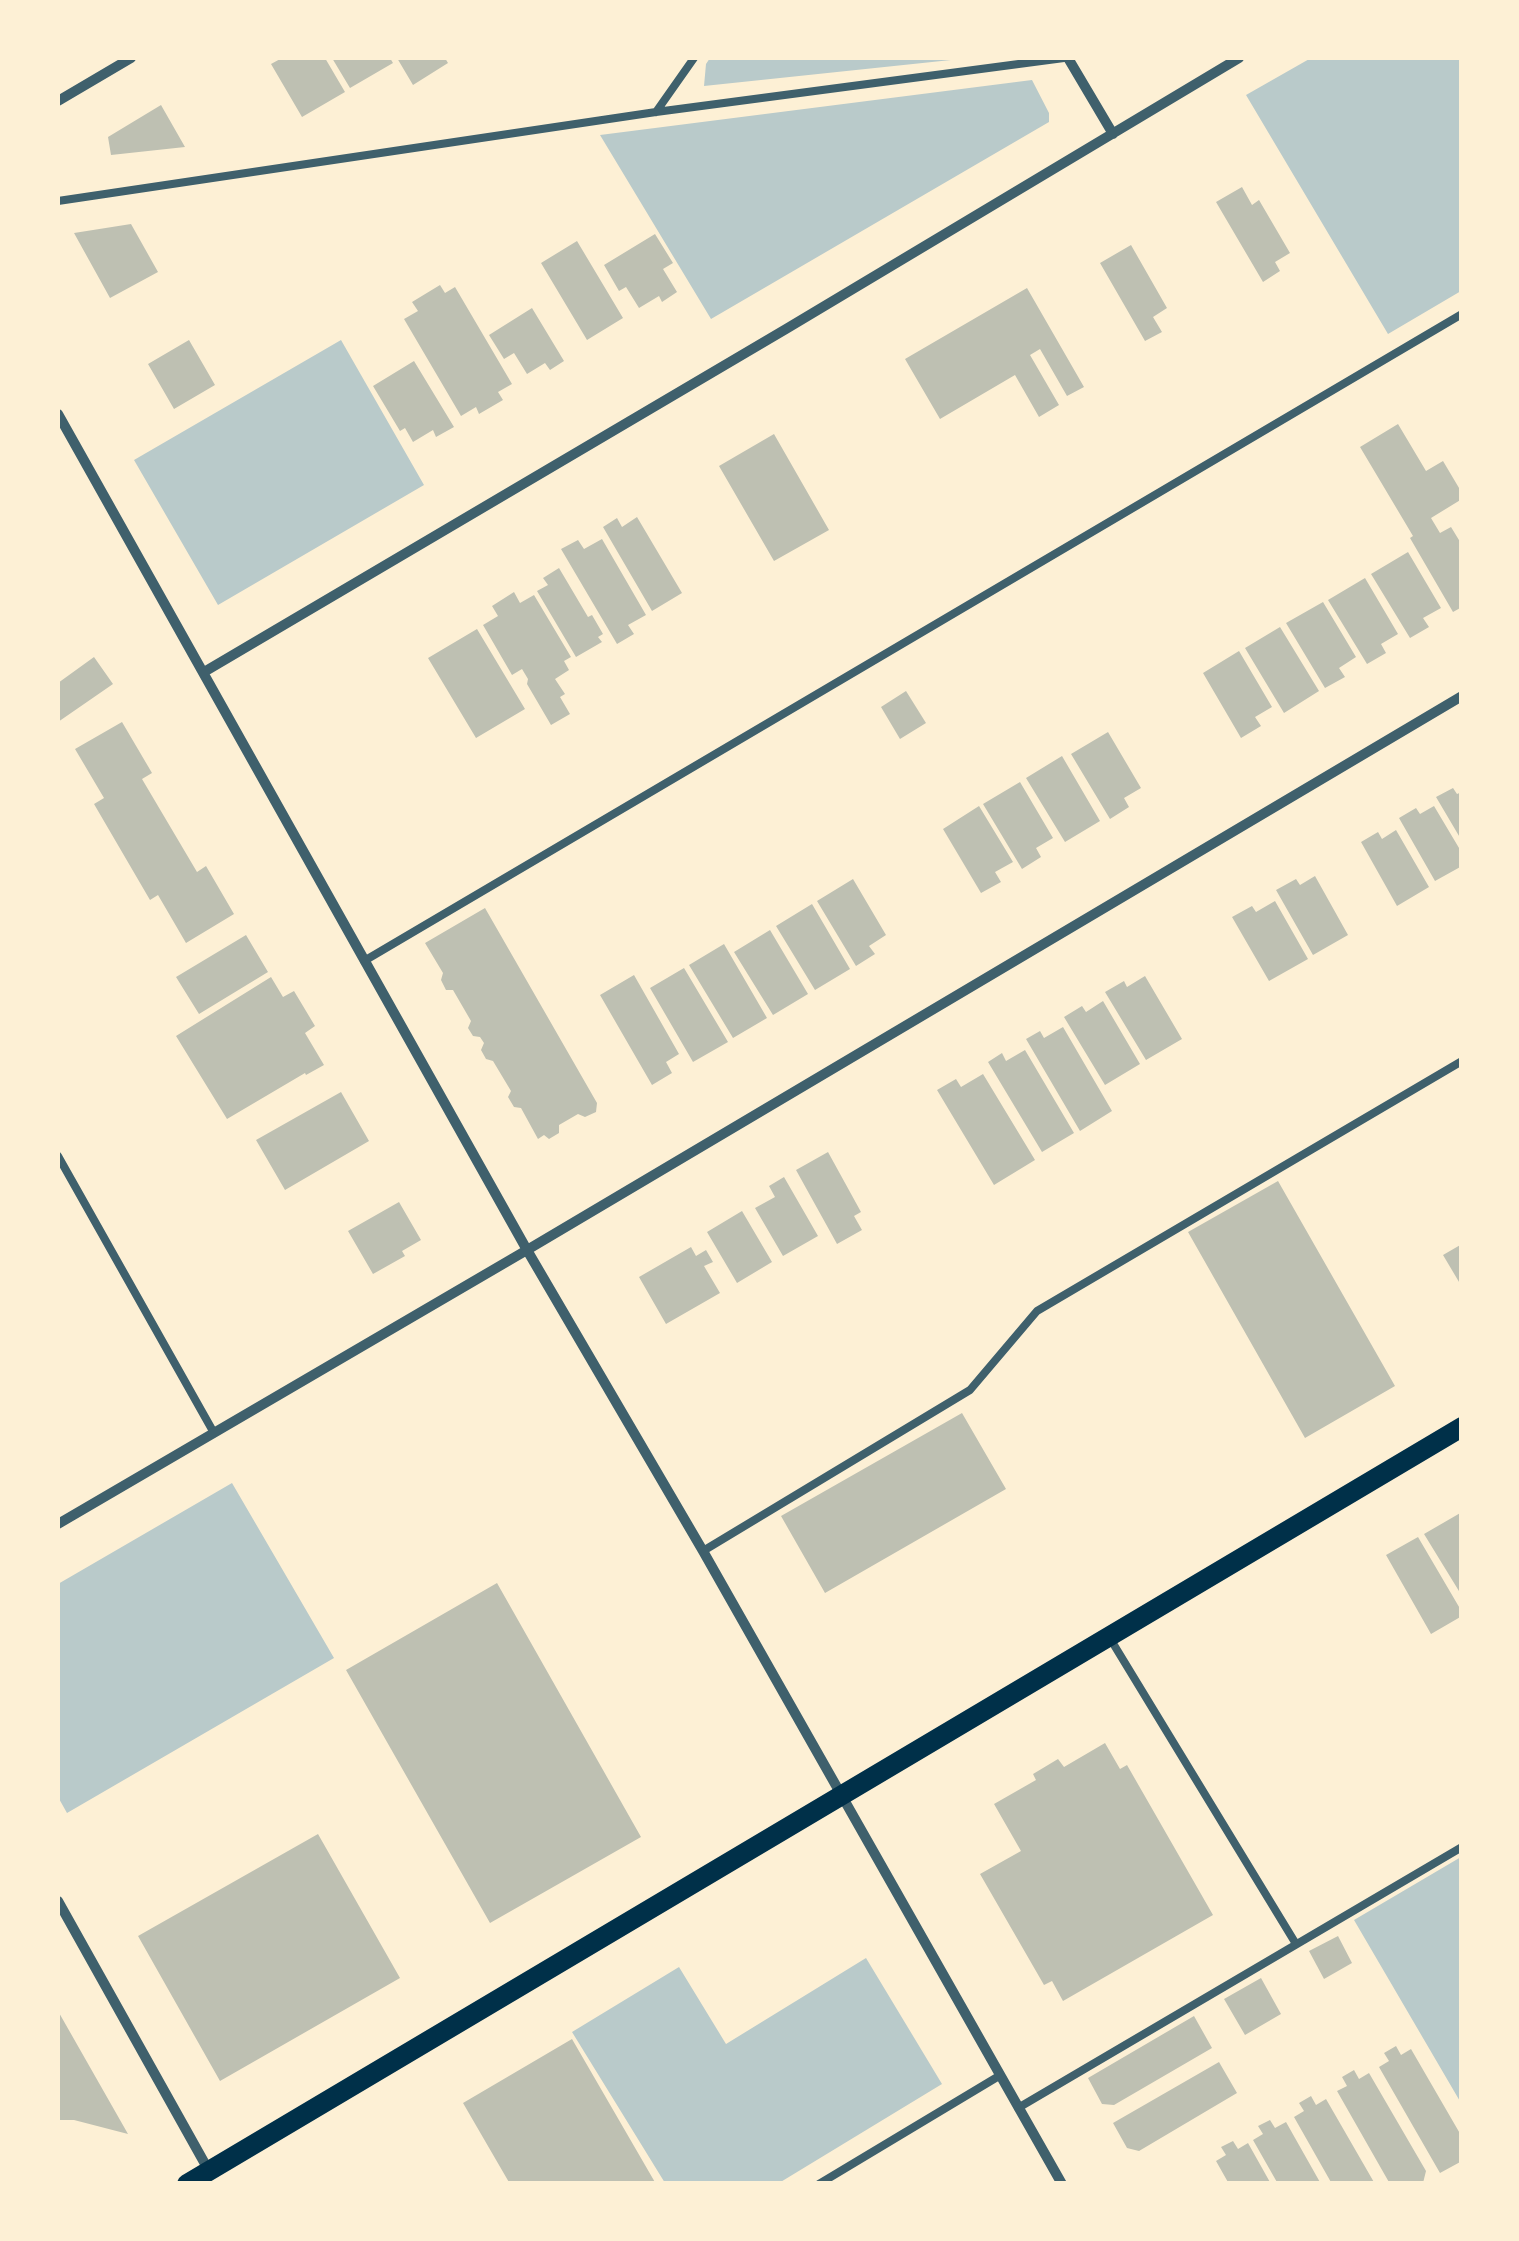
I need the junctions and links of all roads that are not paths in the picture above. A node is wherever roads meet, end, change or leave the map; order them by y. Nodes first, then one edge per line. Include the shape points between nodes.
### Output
1 (131, 58) edge
2 (694, 58) edge
3 (1066, 58) edge
4 (1239, 58) edge
5 (58, 101) edge
6 (656, 112) junction
7 (1113, 134) junction
8 (58, 201) edge
9 (1462, 314) edge
10 (58, 414) edge
11 (204, 672) junction
12 (1462, 696) edge
13 (364, 960) junction
14 (1462, 1061) edge
15 (58, 1156) edge
16 (526, 1250) junction
17 (1462, 1427) edge
18 (214, 1433) junction
19 (58, 1524) edge
20 (703, 1551) junction
21 (1108, 1636) junction
22 (840, 1794) junction
23 (1462, 1847) edge
24 (58, 1901) edge
25 (1296, 1944) junction
26 (999, 2076) junction
27 (1018, 2108) junction
28 (208, 2171) junction
29 (187, 2184) edge
30 (819, 2184) edge
31 (1062, 2184) edge

1 - 5 street
2 - 6 lane
3 - 6 lane
3 - 7 street
4 - 7 street
6 - 8 lane
7 - 11 street
9 - 13 lane
10 - 11 street
11 - 13 street
12 - 16 street
13 - 16 street
14 - 20 lane via 1037,1311 970,1390
15 - 18 lane
16 - 18 street
16 - 20 street
17 - 21 main road
18 - 19 street
20 - 22 street
21 - 22 main road
21 - 25 lane
22 - 26 street
22 - 28 main road
23 - 25 lane
24 - 28 street
25 - 27 lane
26 - 27 street
26 - 30 lane
27 - 31 street
28 - 29 main road

